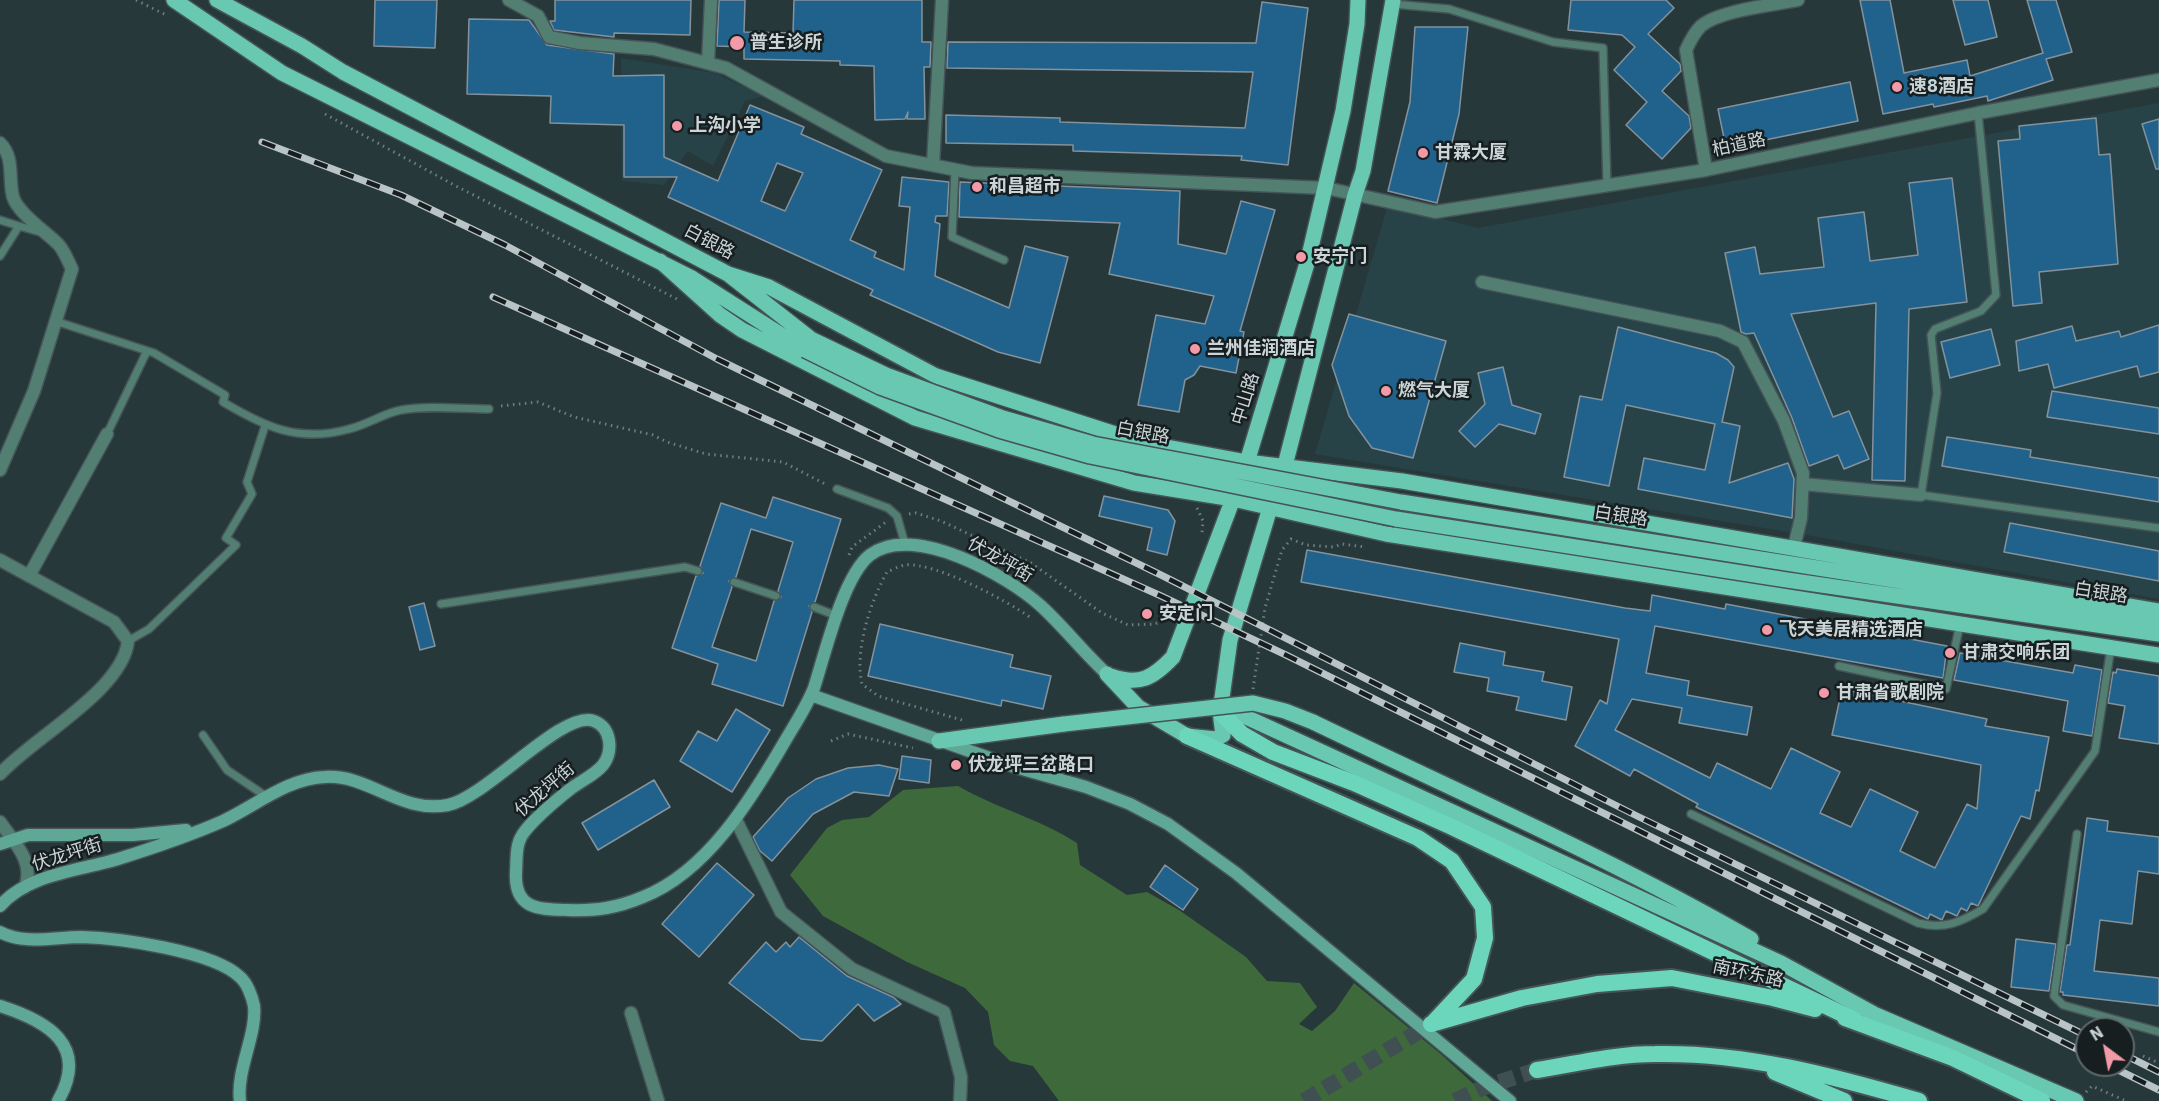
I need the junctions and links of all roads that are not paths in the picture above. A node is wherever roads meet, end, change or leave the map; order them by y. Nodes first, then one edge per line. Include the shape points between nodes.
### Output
1 (174, 0) edge
2 (217, 0) edge
3 (509, 0) edge
4 (711, 0) edge
5 (942, 0) edge
6 (1358, 0) edge
7 (1798, 0) edge
8 (1393, 2) edge
9 (708, 63) junction
10 (2159, 80) edge
11 (1978, 113) junction
12 (0, 143) edge
13 (933, 165) junction
14 (955, 170) junction
15 (1706, 171) junction
16 (1606, 185) junction
17 (1326, 188) junction
18 (1355, 195) junction
19 (0, 220) edge
20 (19, 226) junction
21 (46, 234) junction
22 (0, 256) edge
23 (1004, 260) dead end
24 (660, 261) junction
25 (728, 274) junction
26 (1482, 282) dead end
27 (55, 321) junction
28 (808, 345) junction
29 (147, 351) junction
30 (489, 409) road end
31 (265, 426) junction
32 (107, 434) joint
33 (1247, 462) junction
34 (1286, 466) junction
35 (0, 470) edge
36 (1803, 484) junction
37 (837, 489) road end
38 (1922, 495) junction
39 (1233, 499) junction
40 (1269, 507) junction
41 (2159, 528) edge
42 (904, 544) junction
43 (1794, 547) junction
44 (0, 560) edge
45 (698, 571) dead end
46 (29, 576) junction
47 (734, 582) dead end
48 (776, 596) dead end
49 (441, 604) dead end
50 (814, 607) dead end
51 (2159, 611) edge
52 (837, 616) junction
53 (2159, 622) edge
54 (1960, 624) junction
55 (2159, 634) edge
56 (128, 641) junction
57 (2111, 647) junction
58 (2159, 655) edge
59 (1839, 666) dead end
60 (1107, 674) junction
61 (812, 695) junction
62 (1221, 712) junction
63 (203, 735) dead end
64 (1186, 736) junction
65 (939, 741) junction
66 (0, 774) edge
67 (267, 797) junction
68 (1691, 814) dead end
69 (736, 820) junction
70 (0, 822) edge
71 (205, 828) junction
72 (2076, 834) dead end
73 (12, 839) junction
74 (0, 844) edge
75 (25, 888) junction
76 (0, 906) edge
77 (0, 932) edge
78 (1781, 963) junction
79 (0, 1006) edge
80 (632, 1013) dead end
81 (1855, 1020) junction
82 (2159, 1032) edge
83 (1746, 1060) junction
84 (1537, 1070) tunnel mouth
85 (58, 1101) edge
86 (240, 1101) edge
87 (658, 1101) edge
88 (960, 1101) edge
89 (1510, 1101) edge
90 (1844, 1101) edge
91 (1918, 1101) edge
92 (2042, 1101) edge
93 (2076, 1101) edge

1 - 24 main road, 白银路 via 282,73
2 - 25 main road, 白银路 via 343,72
3 - 9 street, 柏道路 via 538,16 549,36 580,43 654,49
4 - 9 street
5 - 13 street
6 - 17 main road, 中山路 via 1358,24
7 - 15 street via 1716,18 1692,36 1686,50
8 - 16 lane via 1449,9 1553,42 1603,48
8 - 18 main road via 1364,171
9 - 13 street, 柏道路 via 726,68 886,156
10 - 11 street, 柏道路
11 - 15 street, 柏道路
11 - 38 lane via 1996,295 1981,311 1935,329 1931,335 1937,393
12 - 21 street via 6,149 12,174 13,198
13 - 14 street, 柏道路
14 - 17 street, 柏道路 via 1032,177
14 - 23 lane via 952,237
15 - 16 street, 柏道路
16 - 18 street, 柏道路 via 1435,212
17 - 18 street, 柏道路
17 - 33 main road, 中山路
18 - 34 main road
19 - 20 lane
20 - 21 lane
20 - 22 lane
21 - 27 street via 60,246 72,268
24 - 28 main road, 白银路
24 - 39 main road via 712,309 742,330 915,418 1134,483
25 - 28 main road, 白银路
25 - 33 main road via 769,287 936,376 1140,442
26 - 36 street via 1720,331 1743,342 1784,421 1803,472
27 - 29 lane
27 - 35 street via 34,391
28 - 53 main road, 白银路, bridge via 1003,418 1093,444 1401,502
28 - 55 main road, 白银路, bridge via 880,387 999,430 1090,456 1396,519
29 - 31 lane via 225,395 223,402
29 - 32 lane
30 - 31 lane via 401,410 350,429 319,435
31 - 56 lane via 247,482 252,494 226,537 236,545 149,629
32 - 46 street
33 - 34 main road
33 - 39 main road, 中山路
34 - 40 main road
34 - 43 main road via 1402,481
36 - 38 street
36 - 43 street
37 - 42 lane via 888,508 897,516
38 - 41 lane
39 - 40 main road
39 - 60 main road, 中山路 via 1173,657 1146,678 1130,682
40 - 54 main road via 1386,534
40 - 62 main road via 1230,640
42 - 52 main road, 伏龙坪街 via 873,552 857,568
42 - 60 main road, 伏龙坪街 via 941,549 976,564 1021,592 1039,604
43 - 51 main road
44 - 46 street
45 - 49 lane via 685,567
46 - 56 street via 114,622
47 - 48 lane
50 - 52 lane
52 - 61 main road, 伏龙坪街
54 - 57 main road
54 - 59 lane via 1946,689
56 - 66 street via 126,656 117,671 79,708 18,754
57 - 58 main road
57 - 68 lane via 2095,751 1983,909 1961,922 1935,927 1918,923
60 - 64 main road via 1138,707
61 - 65 main road
61 - 69 main road, 伏龙坪街
62 - 64 main road via 1223,735 1216,740
62 - 78 main road via 1246,717
62 - 81 highway via 1242,734 1273,752 1452,827
63 - 67 lane via 227,770
64 - 81 highway, 南环东路 via 1418,838 1452,861 1483,907 1485,938 1474,979 1431,1024 1533,996 1598,984 1672,978 1773,998
65 - 78 main road, bridge via 1253,703 1285,711 1548,836 1595,854 1769,950
65 - 89 main road via 1086,787 1168,824 1236,873
67 - 69 main road, 伏龙坪街 via 302,781 331,776 405,803 433,807 460,802 482,790 562,728 596,721 609,739 610,749 602,766 526,829 517,843 518,891 526,903 539,910 605,910 650,895 696,862
67 - 71 main road, 伏龙坪街
69 - 88 street via 781,912 852,969 944,1012 961,1077
70 - 73 street
71 - 73 main road via 133,835 28,835
71 - 75 main road, 伏龙坪街 via 116,860 38,880
72 - 82 lane via 2054,996 2063,1005
73 - 74 main road
73 - 75 street via 27,862 29,878
75 - 76 main road, 伏龙坪街
77 - 86 main road via 25,940 83,937 171,950 219,963 241,977 254,1007
78 - 93 main road via 1876,1015
79 - 85 main road via 43,1023 64,1047 69,1070
80 - 87 street
81 - 92 highway, 南环东路 via 1953,1058
83 - 84 highway via 1654,1054
83 - 90 highway
83 - 91 highway via 1829,1075

